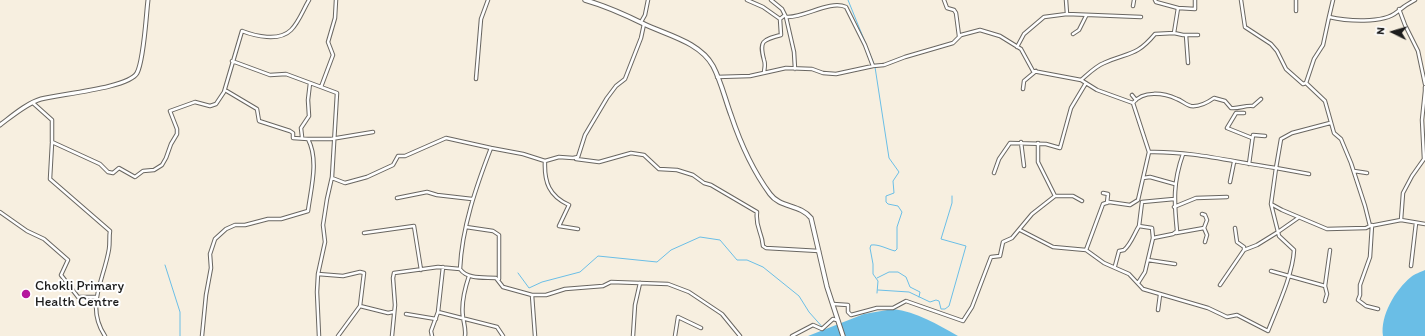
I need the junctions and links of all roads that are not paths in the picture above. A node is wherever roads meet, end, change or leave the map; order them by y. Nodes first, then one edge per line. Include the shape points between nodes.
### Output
1 (148, 0) edge
2 (309, 0) edge
3 (336, 0) edge
4 (488, 0) edge
5 (585, 0) edge
6 (648, 0) edge
7 (747, 0) edge
8 (771, 0) edge
9 (944, 0) edge
10 (1066, 0) edge
11 (1134, 0) edge
12 (1155, 0) edge
13 (1195, 0) edge
14 (1241, 0) edge
15 (1296, 0) edge
16 (1334, 0) edge
17 (1415, 0) edge
18 (1133, 6) dead end
19 (1178, 8) junction
20 (1399, 8) junction
21 (1296, 11) dead end
22 (1066, 14) junction
23 (786, 16) junction
24 (1086, 16) junction
25 (1140, 17) dead end
26 (1329, 17) junction
27 (780, 19) junction
28 (643, 23) junction
29 (1174, 32) junction
30 (1073, 34) dead end
31 (1186, 35) junction
32 (1198, 35) dead end
33 (959, 36) junction
34 (1017, 47) junction
35 (232, 61) junction
36 (1188, 63) dead end
37 (874, 66) junction
38 (795, 69) junction
39 (1036, 71) junction
40 (764, 73) junction
41 (717, 77) junction
42 (476, 79) dead end
43 (1081, 80) junction
44 (310, 83) junction
45 (1086, 83) junction
46 (1306, 83) junction
47 (1425, 86) edge
48 (321, 87) junction
49 (224, 90) junction
50 (1023, 90) dead end
51 (1425, 91) edge
52 (1132, 95) dead end
53 (1261, 99) dead end
54 (1136, 100) junction
55 (33, 103) junction
56 (1133, 103) junction
57 (1244, 113) dead end
58 (1330, 123) junction
59 (0, 125) edge
60 (373, 132) dead end
61 (1265, 136) dead end
62 (302, 137) junction
63 (334, 138) junction
64 (1252, 138) junction
65 (308, 139) junction
66 (52, 142) junction
67 (1020, 142) junction
68 (1038, 143) junction
69 (490, 148) junction
70 (1149, 152) junction
71 (1183, 154) junction
72 (576, 158) junction
73 (545, 161) junction
74 (1234, 162) junction
75 (1249, 164) junction
76 (1024, 166) dead end
77 (1276, 168) junction
78 (1354, 171) junction
79 (994, 173) dead end
80 (1366, 173) dead end
81 (1309, 174) dead end
82 (332, 178) junction
83 (1143, 178) junction
84 (1230, 182) dead end
85 (1175, 184) junction
86 (1103, 193) dead end
87 (1055, 196) junction
88 (1227, 197) dead end
89 (397, 198) dead end
90 (472, 199) junction
91 (1174, 199) junction
92 (1082, 200) dead end
93 (1107, 203) junction
94 (1271, 204) junction
95 (1174, 207) junction
96 (0, 212) edge
97 (1202, 214) dead end
98 (1298, 217) junction
99 (1401, 220) junction
100 (1416, 223) junction
101 (1425, 224) edge
102 (1371, 225) junction
103 (1139, 226) junction
104 (466, 227) junction
105 (1204, 228) junction
106 (1235, 228) dead end
107 (578, 230) dead end
108 (1020, 230) junction
109 (1278, 232) junction
110 (364, 233) dead end
111 (1175, 233) junction
112 (1153, 238) junction
113 (1205, 242) dead end
114 (1086, 250) junction
115 (1244, 250) junction
116 (1330, 250) dead end
117 (819, 251) junction
118 (1148, 260) junction
119 (1175, 264) dead end
120 (1115, 266) junction
121 (1411, 266) dead end
122 (443, 267) junction
123 (460, 269) junction
124 (421, 270) junction
125 (1271, 271) dead end
126 (318, 274) junction
127 (469, 276) junction
128 (1288, 277) junction
129 (499, 280) junction
130 (640, 283) junction
131 (1138, 283) junction
132 (1220, 285) dead end
133 (1325, 286) junction
134 (532, 295) junction
135 (1160, 295) junction
136 (96, 297) junction
137 (1325, 301) dead end
138 (832, 304) junction
139 (360, 306) junction
140 (1378, 309) dead end
141 (1158, 310) dead end
142 (393, 312) junction
143 (438, 312) junction
144 (406, 314) dead end
145 (463, 317) junction
146 (436, 319) junction
147 (837, 320) junction
148 (702, 328) dead end
149 (105, 336) edge
150 (202, 336) edge
151 (318, 336) edge
152 (338, 336) edge
153 (392, 336) edge
154 (432, 336) edge
155 (465, 336) edge
156 (503, 336) edge
157 (535, 336) edge
158 (633, 336) edge
159 (675, 336) edge
160 (740, 336) edge
161 (792, 336) edge
162 (843, 336) edge

1 - 55 street via 144,43 138,70 134,76 127,81
2 - 35 street via 291,30 284,34 262,37 242,31
3 - 48 street via 335,18 328,42 334,53
4 - 42 street via 481,19
5 - 28 main road via 610,7
6 - 28 street
7 - 27 street
8 - 23 street
9 - 33 street via 947,7 956,13
10 - 22 street
11 - 18 street
12 - 19 street
13 - 19 street via 1195,10
14 - 46 street via 1245,27 1271,44 1286,69 1302,84
15 - 21 street
16 - 26 street
17 - 20 street
19 - 29 street
20 - 26 street via 1397,12 1372,20
20 - 47 street via 1418,51
22 - 24 street
22 - 34 street via 1041,19 1024,34
23 - 27 street
23 - 37 street via 791,18 837,4 846,7
23 - 38 street
24 - 25 street
24 - 30 street via 1080,30
26 - 46 street via 1323,46 1314,60
27 - 40 street via 781,35 765,40 762,44
28 - 41 main road via 690,45 707,59
28 - 72 street via 641,38 625,79 607,98 588,129 582,141 581,153
29 - 31 street
29 - 43 street via 1155,34 1144,48 1128,56 1103,63
31 - 32 street
31 - 36 street
33 - 34 street via 985,30
33 - 37 street via 952,43
34 - 39 street via 1021,49 1033,71
35 - 44 street via 270,75 286,74
35 - 49 street
37 - 38 street via 832,74 812,69
38 - 40 street via 786,68
39 - 43 street
39 - 50 street via 1024,81
40 - 41 street
41 - 117 main road via 751,164 774,199 798,208 808,215
43 - 45 street
44 - 48 street
44 - 62 street via 309,116 301,128
45 - 56 street via 1097,90
45 - 68 street via 1071,108 1060,148
46 - 58 street via 1325,101
47 - 51 street
48 - 63 street via 337,93
49 - 62 street via 257,109 259,121 290,131 293,138
49 - 66 street via 216,104 210,106 195,102 170,111 178,129 166,158 162,165 154,170 142,171 135,177 119,168 113,173 108,172 100,164
51 - 99 street via 1422,120 1424,159 1403,193
52 - 54 street
53 - 54 street via 1254,106 1246,105 1236,109 1231,108 1225,101 1214,98 1207,104 1190,106 1176,98 1152,93
54 - 56 street
55 - 59 street
55 - 66 street via 52,120
56 - 70 street
57 - 64 street via 1236,113 1227,128
58 - 77 street via 1292,133 1281,139
58 - 78 street via 1334,133 1341,139
60 - 63 street
61 - 64 street via 1252,135
62 - 65 street
63 - 65 street
63 - 82 street
64 - 75 street
65 - 150 street via 313,157 308,211 235,225 215,239 210,254 211,268
66 - 136 street via 50,179 110,230 109,249
67 - 68 street
67 - 76 street
67 - 79 street via 1010,143
68 - 87 street via 1038,162
69 - 73 street
69 - 82 street via 446,138 405,156 398,156 393,165 367,178 344,183
69 - 90 street
70 - 71 street
70 - 83 street
71 - 74 street via 1222,158
71 - 85 street
72 - 73 street via 561,156
72 - 117 street via 599,162 631,154 644,155 659,169 677,170 693,175 757,212 756,227 766,248
73 - 107 street via 544,172 549,189 557,199 569,205 559,226
74 - 75 street
74 - 84 street
75 - 77 street
77 - 81 street
77 - 94 street
78 - 80 street
78 - 102 street
82 - 126 street via 323,225 325,246
83 - 85 street via 1150,177
83 - 93 street via 1138,200 1133,204
85 - 91 street
86 - 93 street via 1108,194
87 - 92 street via 1073,196
87 - 108 street via 1032,214
88 - 95 street via 1196,198
89 - 90 street via 427,192
90 - 104 street
91 - 95 street
91 - 103 street via 1142,202
93 - 114 street via 1103,204
94 - 98 street
94 - 109 street
95 - 111 street via 1177,231
96 - 136 street via 27,231 44,239 68,260 61,275 78,297
97 - 105 street via 1207,220
98 - 102 street via 1327,229 1366,228
98 - 109 street
99 - 100 street
99 - 102 street
100 - 101 street
100 - 121 street
102 - 140 street via 1370,257 1360,285 1358,300 1366,306
103 - 112 street via 1152,228
103 - 120 street via 1129,246 1119,251
104 - 123 street
104 - 129 street via 498,233
105 - 111 street
105 - 113 street via 1207,235
106 - 115 street via 1237,242
108 - 114 street via 1052,247
108 - 138 street via 1010,241 1004,242 1000,256 992,257 972,307 963,321 906,301 893,308 877,308 851,315 848,312 848,305
109 - 115 street via 1257,246
109 - 128 street via 1294,250
110 - 124 street via 414,226
111 - 112 street
112 - 118 street
114 - 120 street via 1104,263
115 - 132 street
116 - 133 street
117 - 138 main road
118 - 119 street
118 - 131 street via 1145,272
120 - 131 street
122 - 123 street
122 - 124 street
122 - 143 street
123 - 127 street
124 - 142 street via 394,273
125 - 128 street
126 - 139 street via 344,276 363,272
126 - 151 street
127 - 129 street
127 - 145 street via 465,289
128 - 133 street
128 - 135 street via 1268,331 1237,314 1228,317 1208,308
129 - 134 street via 503,287
130 - 134 street via 611,282 603,286
130 - 158 street
130 - 160 street via 668,284 689,292 722,314
131 - 135 street via 1143,289
133 - 137 street
134 - 157 street
135 - 141 street
136 - 149 street via 99,326
138 - 147 main road
139 - 142 street
139 - 152 street
142 - 153 street
143 - 145 street
143 - 146 street
144 - 146 street
145 - 155 street
145 - 156 street via 497,327
146 - 154 street via 431,331
147 - 161 street via 833,319 822,329 813,325
147 - 162 main road
148 - 159 street via 678,317

